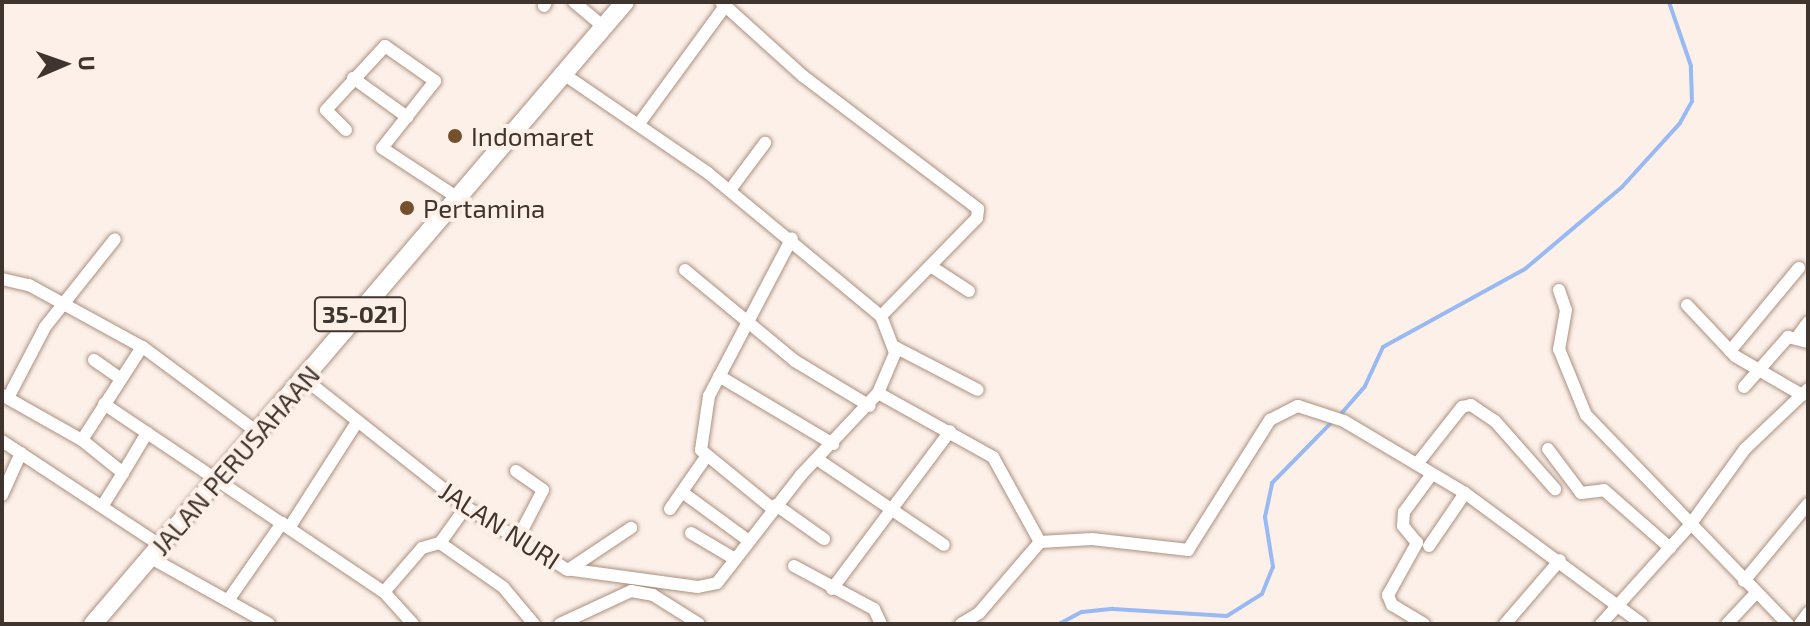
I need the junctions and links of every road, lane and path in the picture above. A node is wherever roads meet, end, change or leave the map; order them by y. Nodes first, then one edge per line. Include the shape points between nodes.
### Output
1 (574, 2) edge
2 (625, 2) edge
3 (723, 4) edge
4 (604, 27) junction
5 (565, 75) junction
6 (353, 78) junction
7 (407, 117) junction
8 (638, 125) junction
9 (346, 130) dead end
10 (765, 143) dead end
11 (730, 190) junction
12 (458, 198) junction
13 (792, 238) junction
14 (115, 239) dead end
15 (932, 267) junction
16 (1799, 268) dead end
17 (685, 270) dead end
18 (2, 279) edge
19 (1559, 290) dead end
20 (969, 291) dead end
21 (61, 304) junction
22 (1687, 305) dead end
23 (881, 316) junction
24 (749, 321) junction
25 (1808, 322) edge
26 (1803, 339) edge
27 (142, 347) junction
28 (895, 347) junction
29 (1730, 351) junction
30 (94, 360) dead end
31 (1760, 368) junction
32 (719, 376) junction
33 (120, 378) junction
34 (306, 380) junction
35 (1744, 387) dead end
36 (978, 390) dead end
37 (1805, 392) edge
38 (878, 393) junction
39 (6, 396) edge
40 (104, 404) junction
41 (870, 406) junction
42 (357, 422) junction
43 (950, 431) junction
44 (147, 433) junction
45 (260, 434) junction
46 (82, 440) junction
47 (2, 441) edge
48 (833, 444) junction
49 (1548, 449) dead end
50 (21, 453) junction
51 (706, 457) junction
52 (817, 459) junction
53 (1417, 464) junction
54 (516, 471) dead end
55 (123, 473) junction
56 (1432, 474) junction
57 (215, 482) junction
58 (1555, 489) dead end
59 (682, 492) junction
60 (1465, 493) junction
61 (2, 495) edge
62 (104, 504) junction
63 (1808, 504) edge
64 (466, 507) junction
65 (775, 507) junction
66 (670, 509) dead end
67 (891, 509) junction
68 (1690, 525) junction
69 (286, 526) junction
70 (631, 528) dead end
71 (691, 533) dead end
72 (518, 538) junction
73 (824, 539) dead end
74 (749, 541) junction
75 (1040, 542) junction
76 (440, 543) junction
77 (944, 545) dead end
78 (1429, 546) dead end
79 (1670, 548) junction
80 (155, 552) junction
81 (735, 559) junction
82 (1560, 560) junction
83 (794, 566) dead end
84 (568, 570) junction
85 (1744, 581) junction
86 (653, 588) junction
87 (832, 589) junction
88 (384, 592) junction
89 (1755, 594) junction
90 (229, 599) junction
91 (1616, 604) junction
92 (1808, 613) edge
93 (93, 624) edge
94 (269, 624) edge
95 (413, 624) edge
96 (534, 624) edge
97 (560, 624) edge
98 (699, 624) edge
99 (881, 624) edge
100 (961, 624) edge
101 (1424, 624) edge
102 (1505, 624) edge
103 (1601, 624) edge
104 (1642, 624) edge
105 (1727, 624) edge
106 (1788, 624) edge
107 (1800, 624) edge

1 - 4 street
2 - 4 main road, JALAN PERUSAHAAN / 35-021
3 - 8 street
3 - 15 street via 803,76 976,204 977,218
4 - 5 main road, JALAN PERUSAHAAN / 35-021
5 - 8 street
5 - 12 main road, JALAN PERUSAHAAN / 35-021
6 - 7 street
6 - 7 street via 382,46 432,78 434,86
6 - 9 street via 325,114
7 - 12 street via 382,148
8 - 11 street
10 - 11 street
11 - 13 street
12 - 34 main road, JALAN PERUSAHAAN / 35-021
13 - 23 street
13 - 24 street
14 - 21 street
15 - 20 street
15 - 23 street
16 - 29 street
17 - 24 street
18 - 21 street
19 - 68 street via 1566,310 1559,349 1586,415
21 - 27 street
21 - 39 street
22 - 29 street
23 - 28 street
24 - 32 street
24 - 41 street via 795,361
25 - 26 street
26 - 31 street via 1788,337
27 - 33 street
27 - 45 street
28 - 36 street
28 - 38 street, JALAN NURI
29 - 31 street
30 - 33 street
31 - 35 street
31 - 37 street
32 - 48 street
32 - 51 street via 705,405 701,450
33 - 40 street
34 - 42 street, JALAN NURI
34 - 45 main road, JALAN PERUSAHAAN / 35-021
37 - 68 street via 1745,449
38 - 41 street, JALAN NURI
38 - 43 street
39 - 46 street
40 - 44 street
40 - 46 street
41 - 48 street, JALAN NURI
42 - 64 street, JALAN NURI
42 - 69 street
43 - 67 street
43 - 75 street via 993,457
44 - 55 street
44 - 57 street
45 - 57 main road, JALAN PERUSAHAAN / 35-021
46 - 55 street
47 - 50 street
48 - 52 street, JALAN NURI
49 - 79 street via 1581,493 1604,490
50 - 61 street
50 - 62 street
51 - 59 street
51 - 65 street
52 - 65 street, JALAN NURI
52 - 67 street
53 - 56 street
53 - 58 street via 1462,407 1471,405 1495,421
53 - 75 street via 1344,421 1298,406 1270,420 1188,550 1092,539
54 - 72 street via 543,490
55 - 62 street
56 - 60 street
56 - 101 street via 1404,512 1403,526 1417,543 1388,595 1392,605
57 - 69 street
57 - 80 main road, JALAN PERUSAHAAN / 35-021
59 - 66 street
59 - 74 street
60 - 78 street
60 - 82 street
62 - 80 street
63 - 85 street
64 - 72 street, JALAN NURI
64 - 76 street
65 - 73 street
65 - 74 street, JALAN NURI
67 - 77 street
67 - 87 street
68 - 79 street
68 - 85 street
69 - 88 street
69 - 90 street
70 - 84 street
71 - 81 street
72 - 84 street, JALAN NURI
74 - 81 street, JALAN NURI
75 - 100 street via 979,613
76 - 88 street via 422,548
76 - 96 street via 503,587
79 - 91 street
80 - 90 street
80 - 93 main road, JALAN PERUSAHAAN / 35-021
81 - 86 street, JALAN NURI via 709,587
82 - 91 street
82 - 102 street
83 - 87 street
84 - 86 street, JALAN NURI
85 - 89 street
86 - 97 street via 631,591
86 - 98 street
87 - 99 street via 874,609
88 - 95 street
89 - 105 street
89 - 106 street
90 - 94 street
91 - 103 street
91 - 104 street
92 - 107 street

